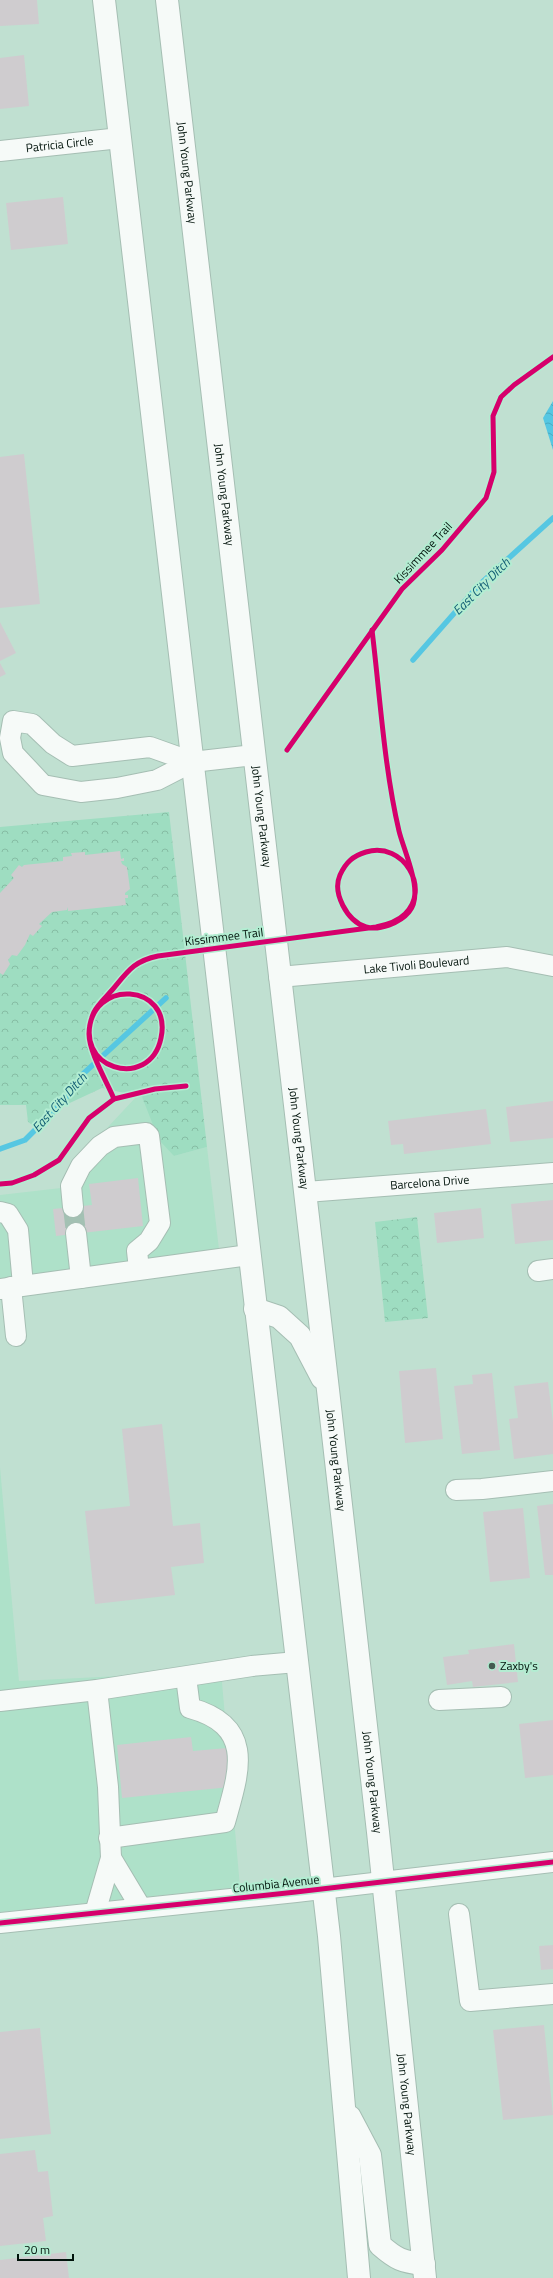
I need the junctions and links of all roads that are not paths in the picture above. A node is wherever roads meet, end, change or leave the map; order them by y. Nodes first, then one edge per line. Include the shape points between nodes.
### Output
1 (104, 0) edge
2 (167, 0) edge
3 (120, 138) junction
4 (0, 151) edge
5 (254, 755) junction
6 (192, 762) junction
7 (553, 966) edge
8 (279, 977) junction
9 (553, 1173) edge
10 (306, 1192) junction
11 (73, 1207) tunnel mouth
12 (0, 1212) edge
13 (76, 1234) tunnel mouth
14 (249, 1255) junction
15 (139, 1269) junction
16 (81, 1278) junction
17 (11, 1287) edge
18 (255, 1309) junction
19 (16, 1336) dead end
20 (328, 1390) junction
21 (553, 1481) edge
22 (456, 1490) dead end
23 (296, 1662) junction
24 (186, 1677) junction
25 (97, 1690) junction
26 (501, 1697) dead end
27 (0, 1700) edge
28 (439, 1700) dead end
29 (109, 1838) junction
30 (111, 1858) junction
31 (553, 1862) edge
32 (383, 1881) junction
33 (323, 1889) junction
34 (142, 1908) junction
35 (95, 1912) junction
36 (459, 1914) dead end
37 (0, 1923) edge
38 (553, 1994) edge
39 (345, 2109) junction
40 (424, 2271) edge
41 (359, 2278) edge

1 - 3 highway
2 - 5 highway, John Young Parkway
3 - 4 street, Patricia Circle
3 - 6 highway
5 - 6 street
5 - 8 highway, John Young Parkway
6 - 6 street via 150,747 72,756 53,744 32,724 13,721 10,738 13,753 43,785 82,792 117,788 157,780
6 - 14 highway
7 - 8 street, Lake Tivoli Boulevard via 508,957
8 - 10 highway, John Young Parkway
9 - 10 street, Barcelona Drive
10 - 20 highway, John Young Parkway
11 - 15 street via 71,1186 81,1166 100,1146 114,1137 146,1133 149,1136 160,1223 138,1251
12 - 17 street via 8,1214 18,1230
13 - 16 street
14 - 15 street
14 - 18 highway
15 - 16 street
16 - 17 street
17 - 19 street
18 - 20 highway via 279,1317 300,1336
18 - 23 highway
20 - 32 highway, John Young Parkway
21 - 22 street
23 - 24 street
23 - 33 highway
24 - 25 street
24 - 29 street via 190,1708 205,1712 222,1722 236,1740 238,1776 225,1822
25 - 27 street
25 - 29 street via 108,1787
26 - 28 street
29 - 30 street
30 - 34 street
30 - 35 street
31 - 32 street, Columbia Avenue
32 - 33 street, Columbia Avenue
32 - 40 highway, John Young Parkway
33 - 34 street, Columbia Avenue
33 - 39 highway
34 - 35 street, Columbia Avenue
35 - 37 street, Columbia Avenue
36 - 38 street via 470,2001
39 - 40 highway via 370,2155 380,2245 394,2258
39 - 41 highway

